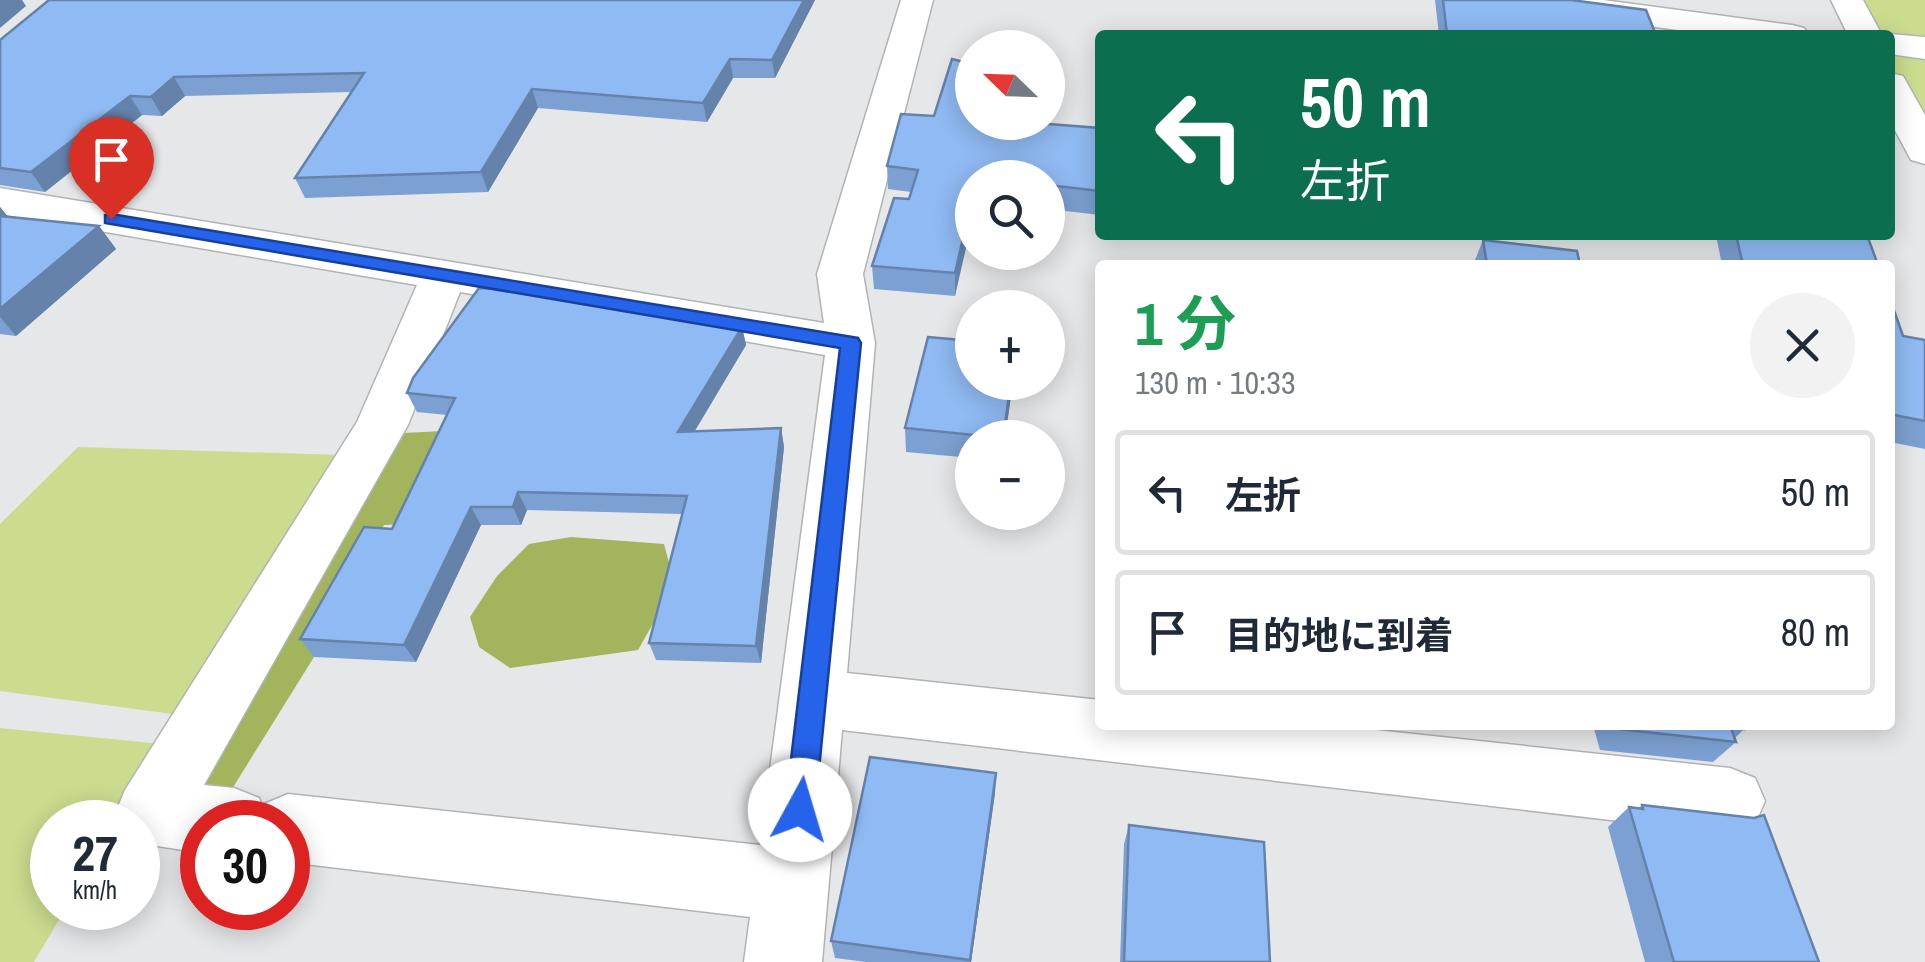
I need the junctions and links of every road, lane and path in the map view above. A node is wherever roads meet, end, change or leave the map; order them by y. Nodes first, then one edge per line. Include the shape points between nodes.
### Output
1 (918, 0) edge
2 (1528, 0) edge
3 (1847, 0) edge
4 (1754, 30) edge
5 (1862, 30) edge
6 (1895, 45) edge
7 (1925, 48) edge
8 (1895, 94) edge
9 (1925, 152) edge
10 (0, 201) edge
11 (444, 275) junction
12 (851, 343) junction
13 (813, 698) junction
14 (1095, 730) edge
15 (1098, 730) edge
16 (1730, 801) dead end
17 (180, 817) edge
18 (310, 830) edge
19 (791, 885) junction
20 (783, 962) edge

1 - 12 street via 840,274
2 - 4 street
3 - 5 street
6 - 7 street
8 - 9 street
10 - 11 street
11 - 12 street
11 - 17 street via 382,425 150,814
12 - 13 street
13 - 14 street
13 - 19 street
15 - 16 street
18 - 19 street
19 - 20 street

